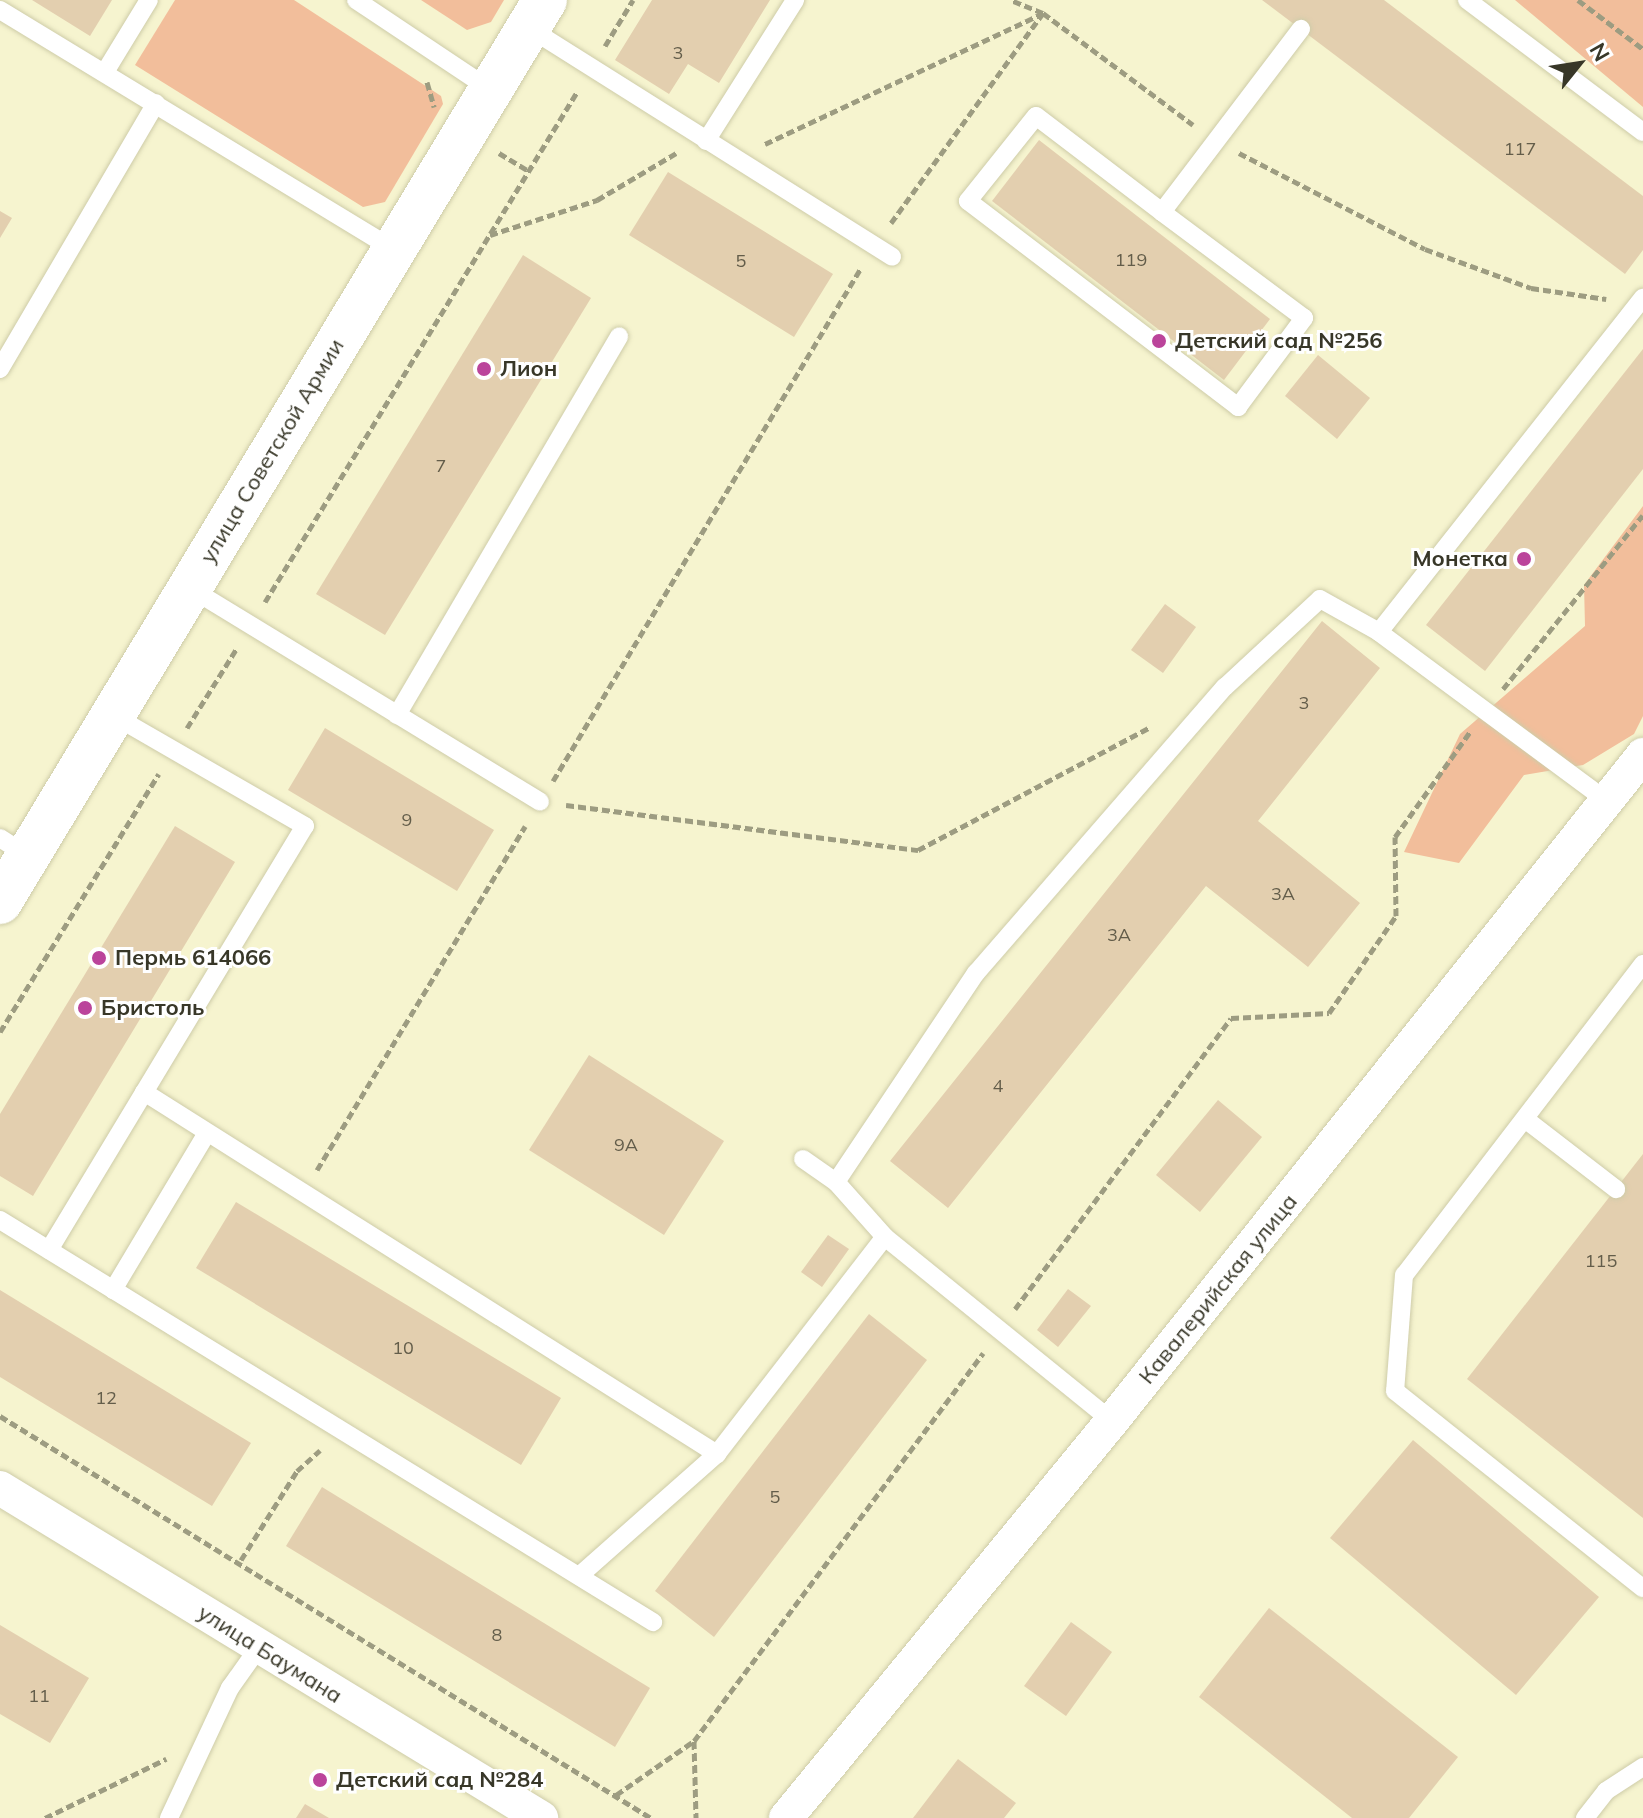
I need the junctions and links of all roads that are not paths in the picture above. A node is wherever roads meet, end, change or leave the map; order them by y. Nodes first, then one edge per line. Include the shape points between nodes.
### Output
1 (149, 0) edge
2 (356, 0) edge
3 (795, 0) edge
4 (1467, 0) edge
5 (0, 10) edge
6 (537, 14) edge
7 (1301, 29) dead end
8 (105, 72) junction
9 (491, 90) junction
10 (156, 103) junction
11 (1643, 132) edge
12 (706, 141) junction
13 (1162, 212) junction
14 (394, 250) junction
15 (892, 257) dead end
16 (1643, 298) edge
17 (619, 336) dead end
18 (0, 369) edge
19 (190, 588) junction
20 (1379, 632) junction
21 (113, 715) junction
22 (397, 715) junction
23 (1643, 755) edge
24 (1607, 801) junction
25 (540, 802) road end
26 (14, 847) edge
27 (0, 902) edge
28 (1643, 964) edge
29 (144, 1092) junction
30 (1525, 1119) junction
31 (207, 1133) junction
32 (803, 1159) dead end
33 (836, 1182) junction
34 (1616, 1189) dead end
35 (0, 1220) edge
36 (885, 1237) junction
37 (49, 1250) junction
38 (113, 1290) junction
39 (1112, 1421) junction
40 (717, 1454) junction
41 (0, 1488) edge
42 (579, 1576) junction
43 (1643, 1588) edge
44 (653, 1622) dead end
45 (259, 1647) junction
46 (1643, 1767) edge
47 (169, 1818) edge
48 (541, 1818) edge
49 (786, 1818) edge
50 (1585, 1818) edge

1 - 8 lane
2 - 9 lane
3 - 12 lane
4 - 11 lane
5 - 8 lane
6 - 9 street, улица Советской Армии
6 - 12 lane via 592,68
7 - 13 lane
8 - 10 lane
9 - 14 street, улица Советской Армии
10 - 14 lane
10 - 18 lane
12 - 15 lane
13 - 13 lane via 1304,318 1238,407 968,201 1036,116
14 - 19 street, улица Советской Армии
16 - 20 lane
17 - 22 lane
19 - 21 street, улица Советской Армии
19 - 22 lane
20 - 24 lane
20 - 33 lane via 1320,599 1225,687 976,973
21 - 26 street, улица Советской Армии
21 - 29 lane via 305,826
22 - 25 lane
23 - 24 street, Кавалерийская улица
24 - 39 street, Кавалерийская улица
26 - 27 street, улица Советской Армии
28 - 30 lane
29 - 31 lane
29 - 37 lane
30 - 34 lane
30 - 43 lane via 1404,1275 1395,1391
31 - 38 lane
31 - 40 lane
32 - 33 lane
33 - 36 lane
35 - 37 lane
36 - 39 lane
36 - 40 lane
37 - 38 lane
38 - 42 lane
39 - 49 street, Кавалерийская улица
40 - 42 lane
41 - 45 street, улица Баумана
42 - 44 lane
45 - 47 lane via 203,1741
45 - 48 street, улица Баумана
46 - 50 lane via 1606,1791

